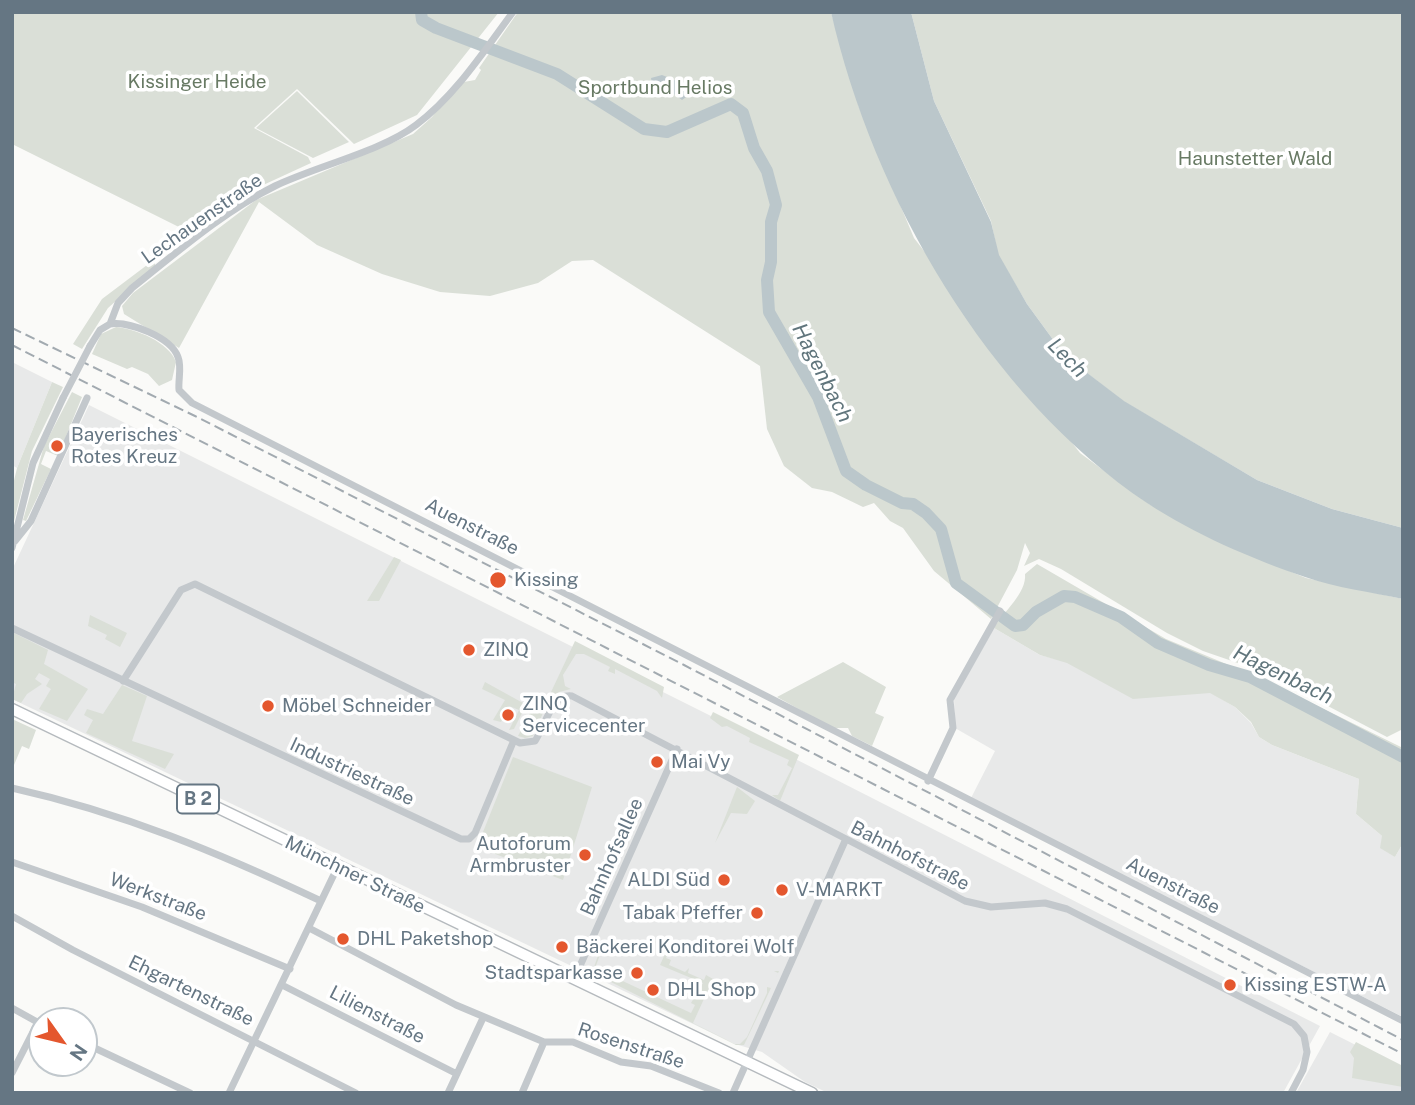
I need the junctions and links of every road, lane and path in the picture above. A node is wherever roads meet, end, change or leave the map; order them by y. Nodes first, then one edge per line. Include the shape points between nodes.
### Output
1 (513, 12) edge
2 (110, 324) junction
3 (87, 398) dead end
4 (13, 545) edge
5 (1000, 611) dead end
6 (12, 628) edge
7 (123, 681) junction
8 (12, 709) edge
9 (513, 740) junction
10 (677, 749) junction
11 (928, 781) junction
12 (12, 788) edge
13 (845, 841) junction
14 (12, 862) edge
15 (338, 866) junction
16 (321, 901) junction
17 (12, 916) edge
18 (309, 928) junction
19 (290, 969) junction
20 (575, 978) junction
21 (282, 985) junction
22 (12, 1008) edge
23 (28, 1015) edge
24 (483, 1018) junction
25 (1403, 1021) edge
26 (254, 1040) junction
27 (544, 1042) junction
28 (28, 1044) edge
29 (98, 1050) edge
30 (747, 1062) junction
31 (12, 1073) edge
32 (457, 1074) junction
33 (169, 1083) junction
34 (1293, 1092) edge
35 (165, 1093) edge
36 (190, 1093) edge
37 (229, 1093) edge
38 (356, 1093) edge
39 (448, 1093) edge
40 (523, 1093) edge
41 (719, 1093) edge
42 (733, 1093) edge
43 (812, 1093) edge

1 - 2 street, Lechauenstraße via 444,99 416,126 254,198 132,288 118,303
2 - 4 street, Lechauenstraße, bridge via 90,346 33,463
2 - 11 street, Auenstraße via 129,325 172,347 180,362 179,390 192,403
3 - 4 street, Lechauenstraße via 31,521
5 - 11 street via 950,700 953,728
6 - 7 street, Industriestraße
7 - 9 street via 181,590 195,584
7 - 9 street, Industriestraße via 461,839 475,833
8 - 15 main road, Münchner Straße / B 2
9 - 10 street, Bahnhofstraße via 535,741 558,699 565,695
10 - 13 street, Bahnhofstraße
10 - 20 street, Bahnhofsallee
11 - 25 street, Auenstraße
12 - 16 street via 90,807 229,857
13 - 30 street
13 - 34 street, Bahnhofstraße via 976,905 1033,902 1067,909 1286,1019 1299,1029 1307,1044
14 - 19 street, Werkstraße via 142,906
15 - 16 street
15 - 20 main road, Münchner Straße / B 2
16 - 18 street
17 - 26 street, Ehgartenstraße
18 - 19 street
18 - 24 street, Rosenstraße
19 - 21 street
20 - 30 main road, Münchner Straße / B 2
21 - 26 street
21 - 32 street, Lilienstraße
22 - 23 street
24 - 27 street, Rosenstraße
24 - 32 street
26 - 37 street
26 - 38 street, Ehgartenstraße
27 - 40 street
27 - 41 street, Rosenstraße via 573,1042
28 - 31 street
29 - 33 street
30 - 42 street
30 - 43 main road, Münchner Straße / B 2
32 - 39 street
33 - 35 street
33 - 36 street

